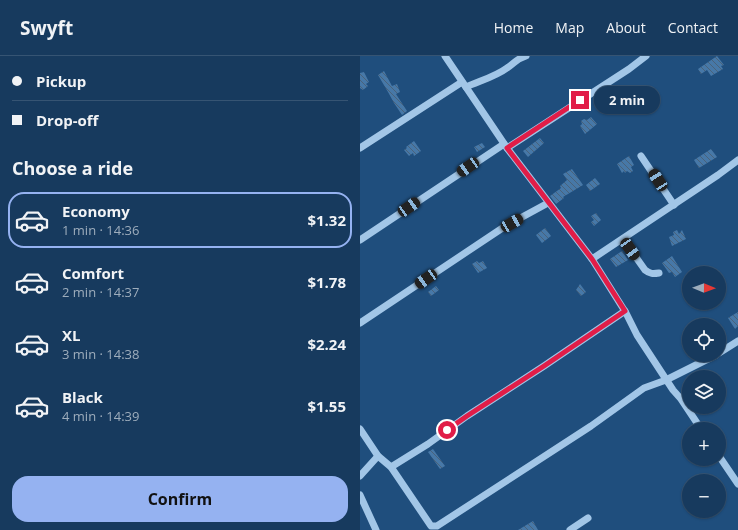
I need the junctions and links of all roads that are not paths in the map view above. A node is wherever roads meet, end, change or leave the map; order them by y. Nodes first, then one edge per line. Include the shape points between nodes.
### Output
1 (445, 56) edge
2 (526, 56) edge
3 (646, 56) edge
4 (464, 84) junction
5 (505, 146) junction
6 (360, 148) edge
7 (641, 156) dead end
8 (738, 160) edge
9 (548, 203) junction
10 (674, 205) junction
11 (623, 238) junction
12 (360, 240) edge
13 (592, 259) junction
14 (660, 273) dead end
15 (625, 311) junction
16 (360, 323) edge
17 (738, 341) edge
18 (726, 349) edge
19 (702, 362) edge
20 (666, 380) junction
21 (696, 422) edge
22 (360, 429) edge
23 (378, 456) junction
24 (726, 466) edge
25 (391, 467) junction
26 (360, 476) edge
27 (738, 484) edge
28 (360, 495) edge
29 (588, 518) dead end
30 (430, 529) edge
31 (376, 530) edge
32 (570, 530) edge

1 - 4 street
2 - 4 street via 519,58 502,71
3 - 5 street
4 - 5 street
4 - 6 street
5 - 9 street
5 - 12 street
7 - 10 street
8 - 10 street
9 - 13 street
9 - 16 street via 504,227
10 - 11 street
11 - 13 street
11 - 14 street via 645,270 653,274
13 - 15 street
15 - 20 street
15 - 25 street
17 - 18 street
19 - 20 street
20 - 21 street
20 - 30 street via 644,388 591,426
22 - 23 street
23 - 25 street
23 - 26 street
24 - 27 street
25 - 30 street
28 - 31 street
29 - 32 street

